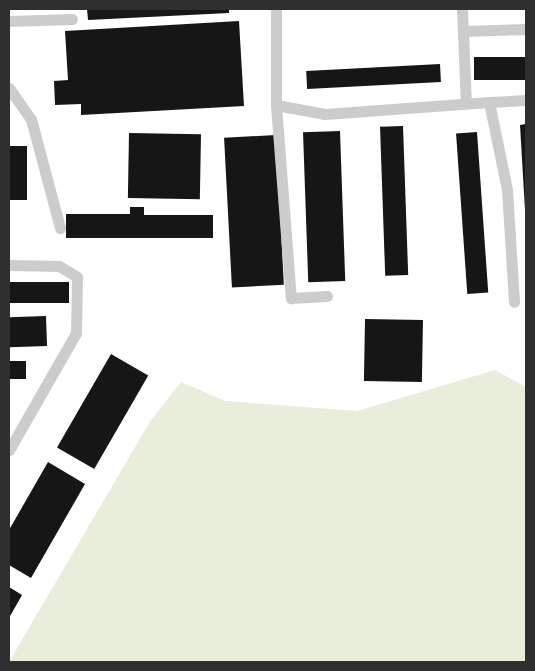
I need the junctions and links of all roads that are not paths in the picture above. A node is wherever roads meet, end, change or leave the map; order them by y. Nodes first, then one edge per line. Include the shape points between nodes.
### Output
1 (276, 9) edge
2 (462, 9) edge
3 (72, 19) dead end
4 (9, 21) edge
5 (526, 29) edge
6 (463, 30) junction
7 (9, 88) edge
8 (526, 100) edge
9 (489, 102) junction
10 (466, 103) junction
11 (276, 105) junction
12 (60, 228) dead end
13 (9, 265) edge
14 (327, 296) dead end
15 (514, 302) dead end
16 (9, 450) edge

1 - 11 lane
2 - 6 lane
3 - 4 lane
5 - 6 lane
6 - 10 lane
7 - 12 lane via 32,119
8 - 9 lane
9 - 10 lane
9 - 15 lane via 507,190
10 - 11 lane via 325,114
11 - 14 lane via 291,298
13 - 16 lane via 59,266 77,277 76,333

